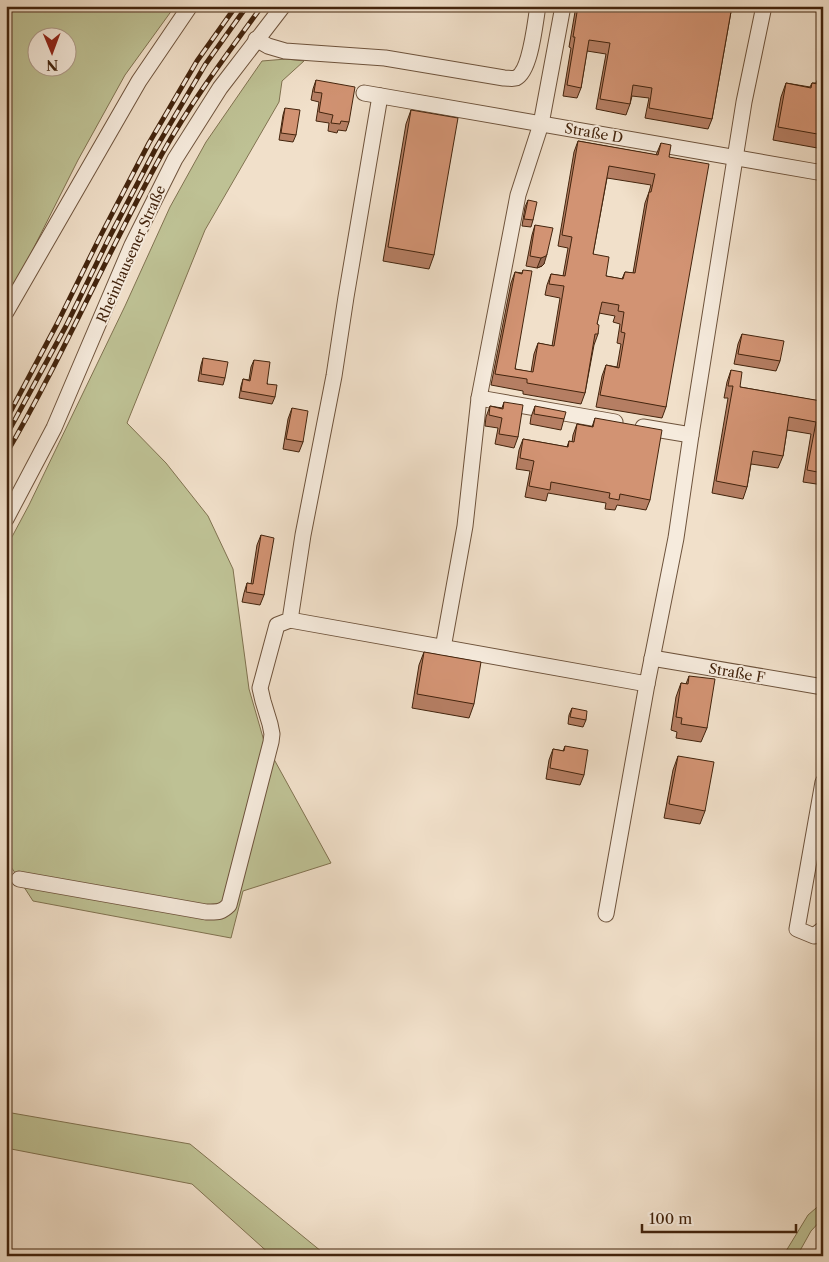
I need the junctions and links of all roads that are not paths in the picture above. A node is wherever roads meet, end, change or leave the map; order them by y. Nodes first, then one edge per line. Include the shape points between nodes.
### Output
1 (190, 6) edge
2 (283, 6) edge
3 (538, 6) edge
4 (563, 6) edge
5 (764, 6) edge
6 (256, 39) junction
7 (364, 93) dead end
8 (380, 96) junction
9 (542, 124) junction
10 (736, 158) junction
11 (823, 173) edge
12 (6, 312) edge
13 (479, 398) junction
14 (691, 435) junction
15 (6, 519) edge
16 (290, 620) junction
17 (443, 648) junction
18 (652, 658) junction
19 (647, 684) junction
20 (823, 687) edge
21 (823, 782) edge
22 (19, 878) dead end
23 (606, 914) dead end
24 (823, 928) edge

1 - 12 street via 139,81
2 - 6 street, Rheinhausener Straße
3 - 6 street via 529,59 516,78 386,58 285,51
4 - 9 street
5 - 10 street
6 - 15 street, Rheinhausener Straße via 175,159 132,245 54,428
7 - 8 street, Straße D
8 - 9 street, Straße D
8 - 16 street
9 - 10 street, Straße D
9 - 13 street via 518,195
10 - 11 street, Straße D
10 - 14 street
13 - 14 street
13 - 17 street via 465,526
14 - 18 street via 676,538
16 - 17 street
16 - 22 street via 277,624 260,688 272,742 229,905 224,910 206,912
17 - 19 street
18 - 19 street
18 - 20 street, Straße F
19 - 23 street
21 - 24 street via 797,929 814,936

